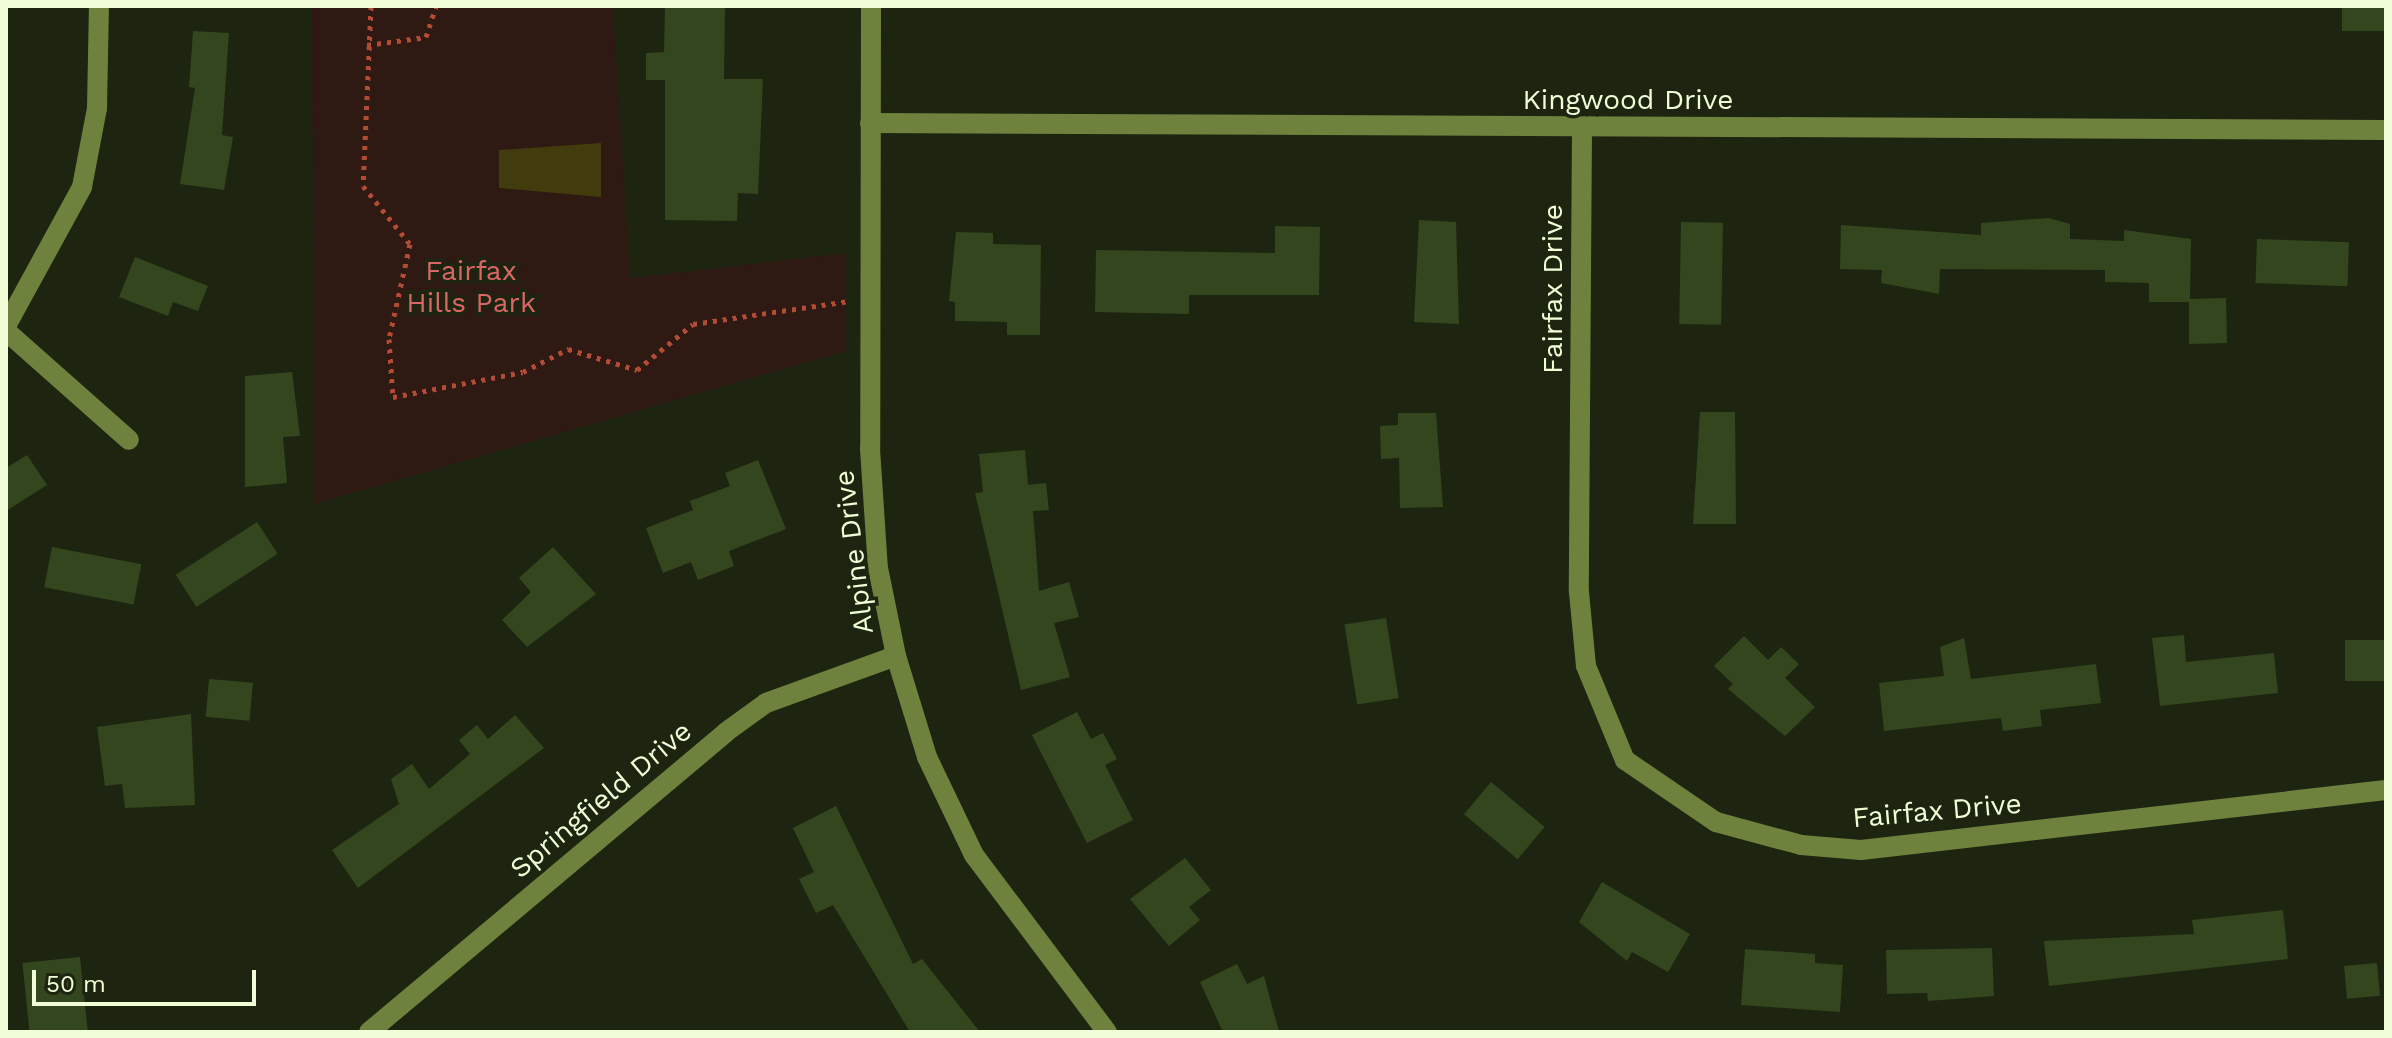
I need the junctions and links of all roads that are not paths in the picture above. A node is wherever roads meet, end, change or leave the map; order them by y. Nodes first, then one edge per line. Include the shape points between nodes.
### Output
1 (99, 6) edge
2 (871, 6) edge
3 (870, 123) junction
4 (1582, 128) junction
5 (2386, 130) edge
6 (6, 328) edge
7 (129, 440) dead end
8 (896, 656) junction
9 (2386, 790) edge
10 (369, 1032) edge
11 (1107, 1032) edge

1 - 6 street via 97,108 82,187
2 - 3 street, Alpine Drive
3 - 4 street, Kingwood Drive
3 - 8 street, Alpine Drive via 872,500
4 - 5 street, Kingwood Drive
4 - 9 street, Fairfax Drive via 1579,592 1586,666 1625,760 1716,822 1801,845 1861,850
6 - 7 street
8 - 10 street, Springfield Drive via 815,683 746,718
8 - 11 street, Alpine Drive via 927,757 974,855

